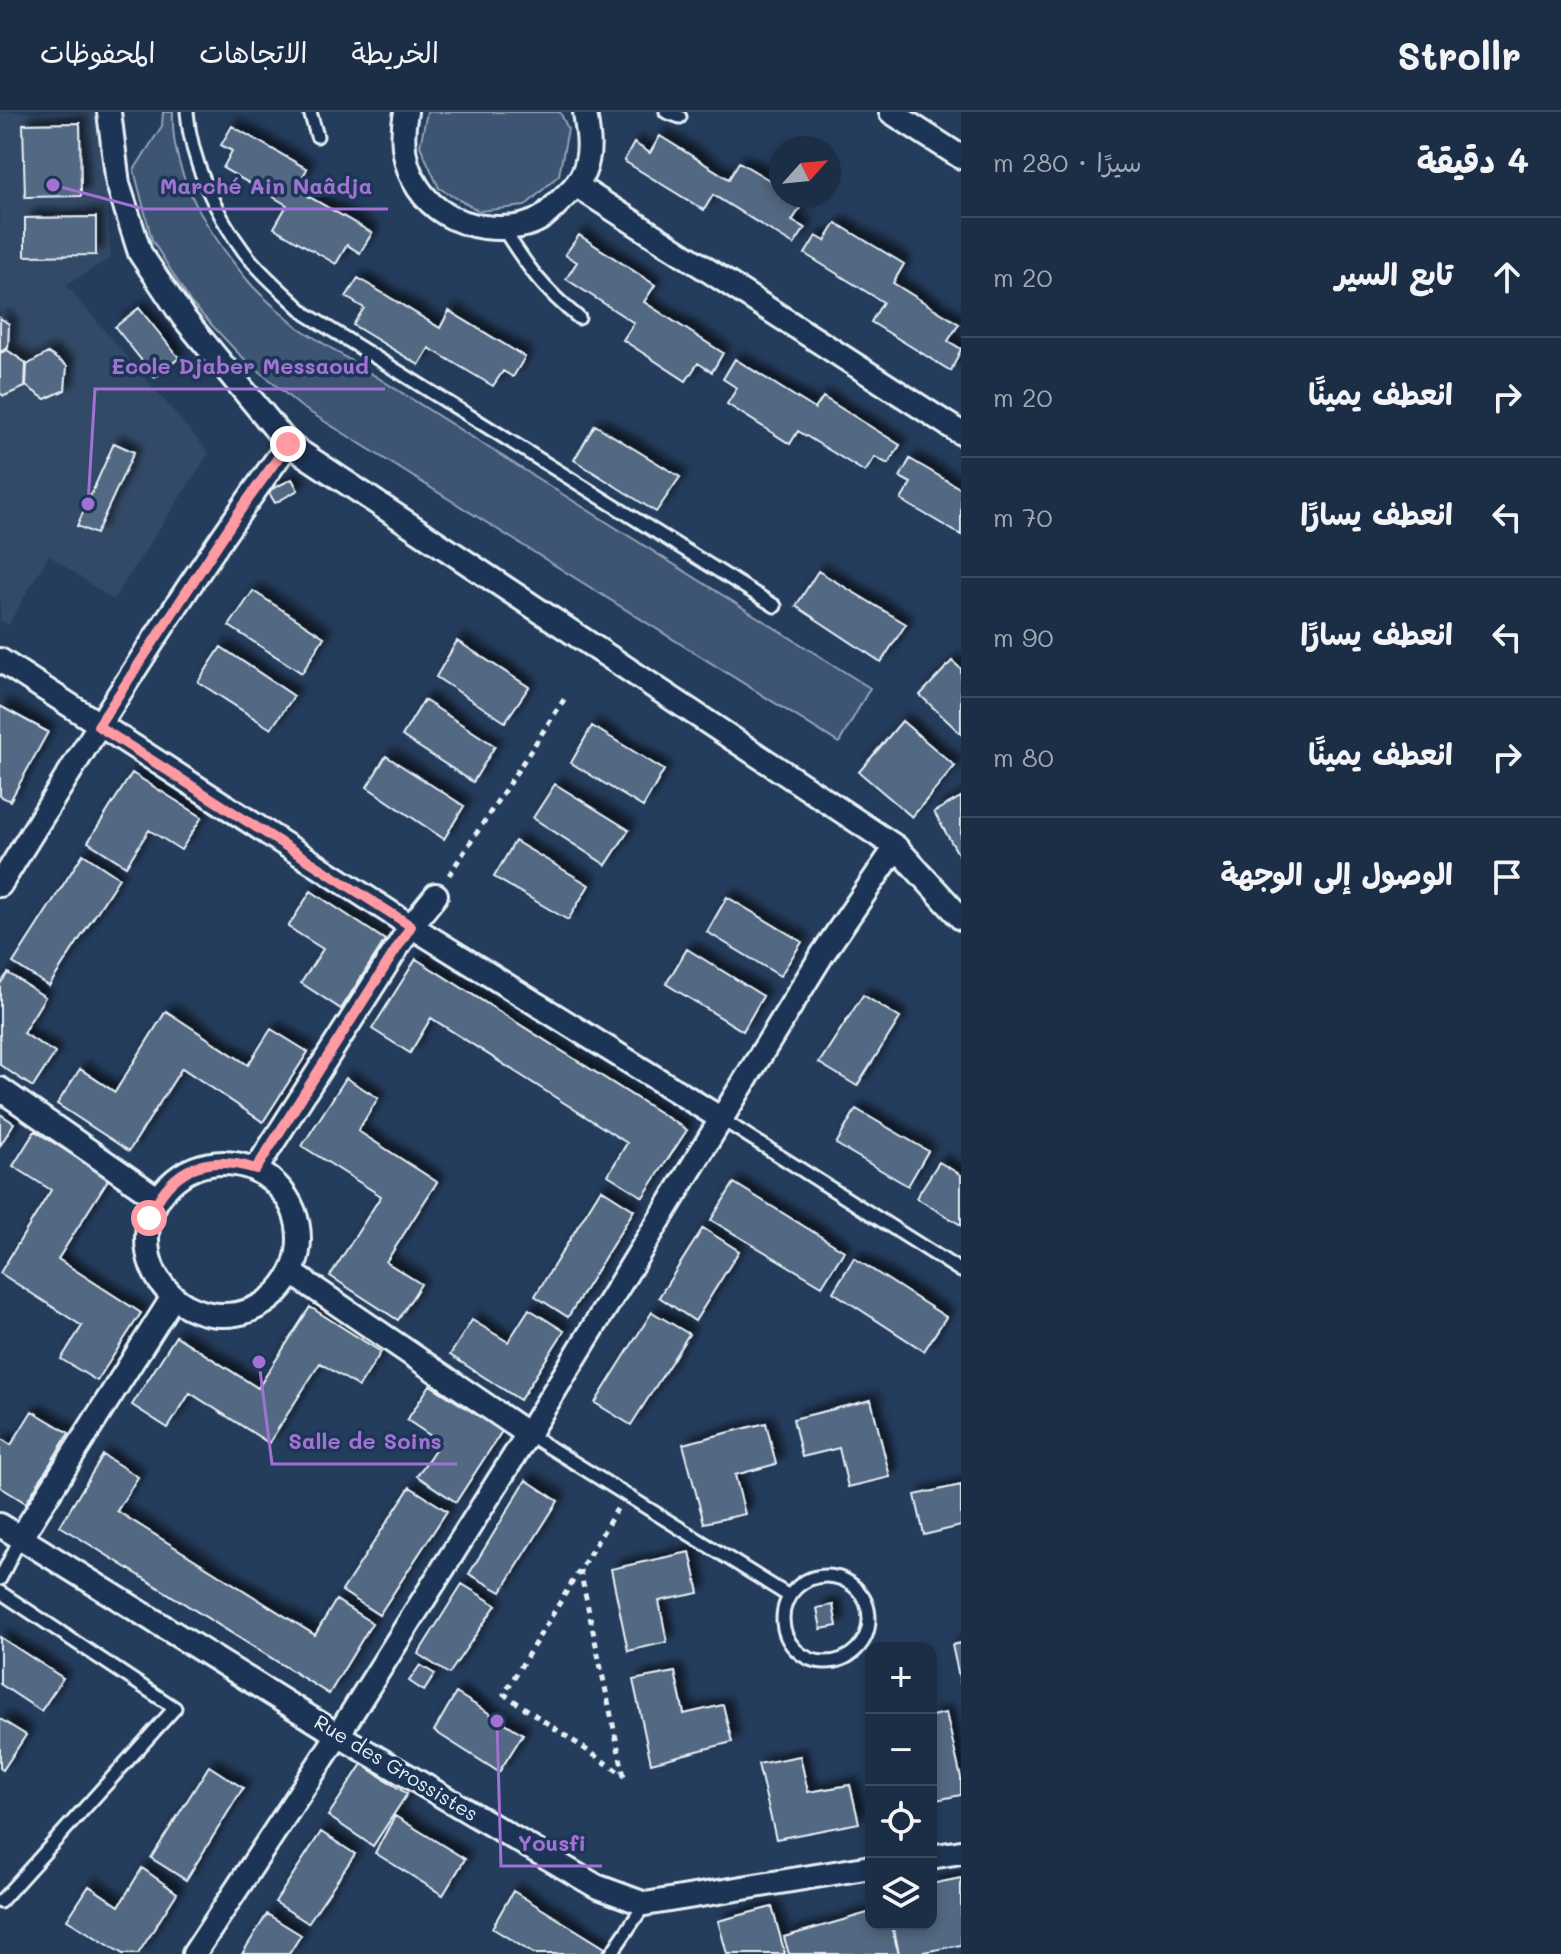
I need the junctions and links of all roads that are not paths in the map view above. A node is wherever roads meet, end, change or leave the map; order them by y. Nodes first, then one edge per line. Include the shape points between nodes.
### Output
1 (109, 112) edge
2 (187, 112) edge
3 (310, 112) edge
4 (406, 112) edge
5 (585, 112) edge
6 (666, 112) edge
7 (891, 112) edge
8 (680, 117) dead end
9 (317, 136) dead end
10 (961, 157) edge
11 (577, 186) junction
12 (504, 230) junction
13 (579, 318) dead end
14 (961, 433) edge
15 (288, 444) junction
16 (775, 606) dead end
17 (0, 660) edge
18 (98, 726) junction
19 (896, 847) junction
20 (0, 885) edge
21 (436, 895) road end
22 (961, 918) edge
23 (411, 926) junction
24 (0, 1089) edge
25 (723, 1120) junction
26 (256, 1169) junction
27 (157, 1198) junction
28 (961, 1271) edge
29 (292, 1273) junction
30 (173, 1297) junction
31 (528, 1434) junction
32 (0, 1525) edge
33 (21, 1537) junction
34 (0, 1579) edge
35 (0, 1592) edge
36 (789, 1596) junction
37 (338, 1735) junction
38 (961, 1852) edge
39 (937, 1856) edge
40 (865, 1868) edge
41 (0, 1902) edge
42 (645, 1904) junction
43 (194, 1954) edge
44 (611, 1954) edge

1 - 15 street via 118,184 140,253 183,317
2 - 16 lane via 189,139 213,202 246,254 306,314
3 - 9 lane
4 - 12 street via 406,161 417,186 438,210 462,224
5 - 11 street via 587,161
6 - 8 lane
7 - 10 street
11 - 12 street via 541,219
11 - 14 street
12 - 13 lane via 550,295
15 - 18 street
15 - 19 street
17 - 18 street
18 - 20 street
18 - 23 street
19 - 22 street
19 - 25 street via 822,955
21 - 23 street
23 - 25 street
23 - 26 street
24 - 27 street
25 - 28 lane
25 - 31 street
26 - 27 street via 235,1162 201,1165 172,1181
26 - 29 street via 281,1187 296,1214 300,1244
27 - 30 street via 146,1239 154,1271
29 - 30 street via 275,1296 252,1311 224,1316 197,1311
29 - 31 street
30 - 33 street
31 - 36 lane
31 - 37 street
32 - 33 street, Rue des Grossistes
33 - 34 lane
33 - 37 street, Rue des Grossistes
35 - 41 lane via 175,1708
36 - 36 lane via 783,1625 787,1639 809,1659 832,1662 847,1657 866,1636 869,1613 863,1599 841,1579 812,1578
37 - 42 street, Rue des Grossistes via 596,1886
37 - 43 street
38 - 39 street
40 - 42 street, Rue des Grossistes
42 - 44 lane

